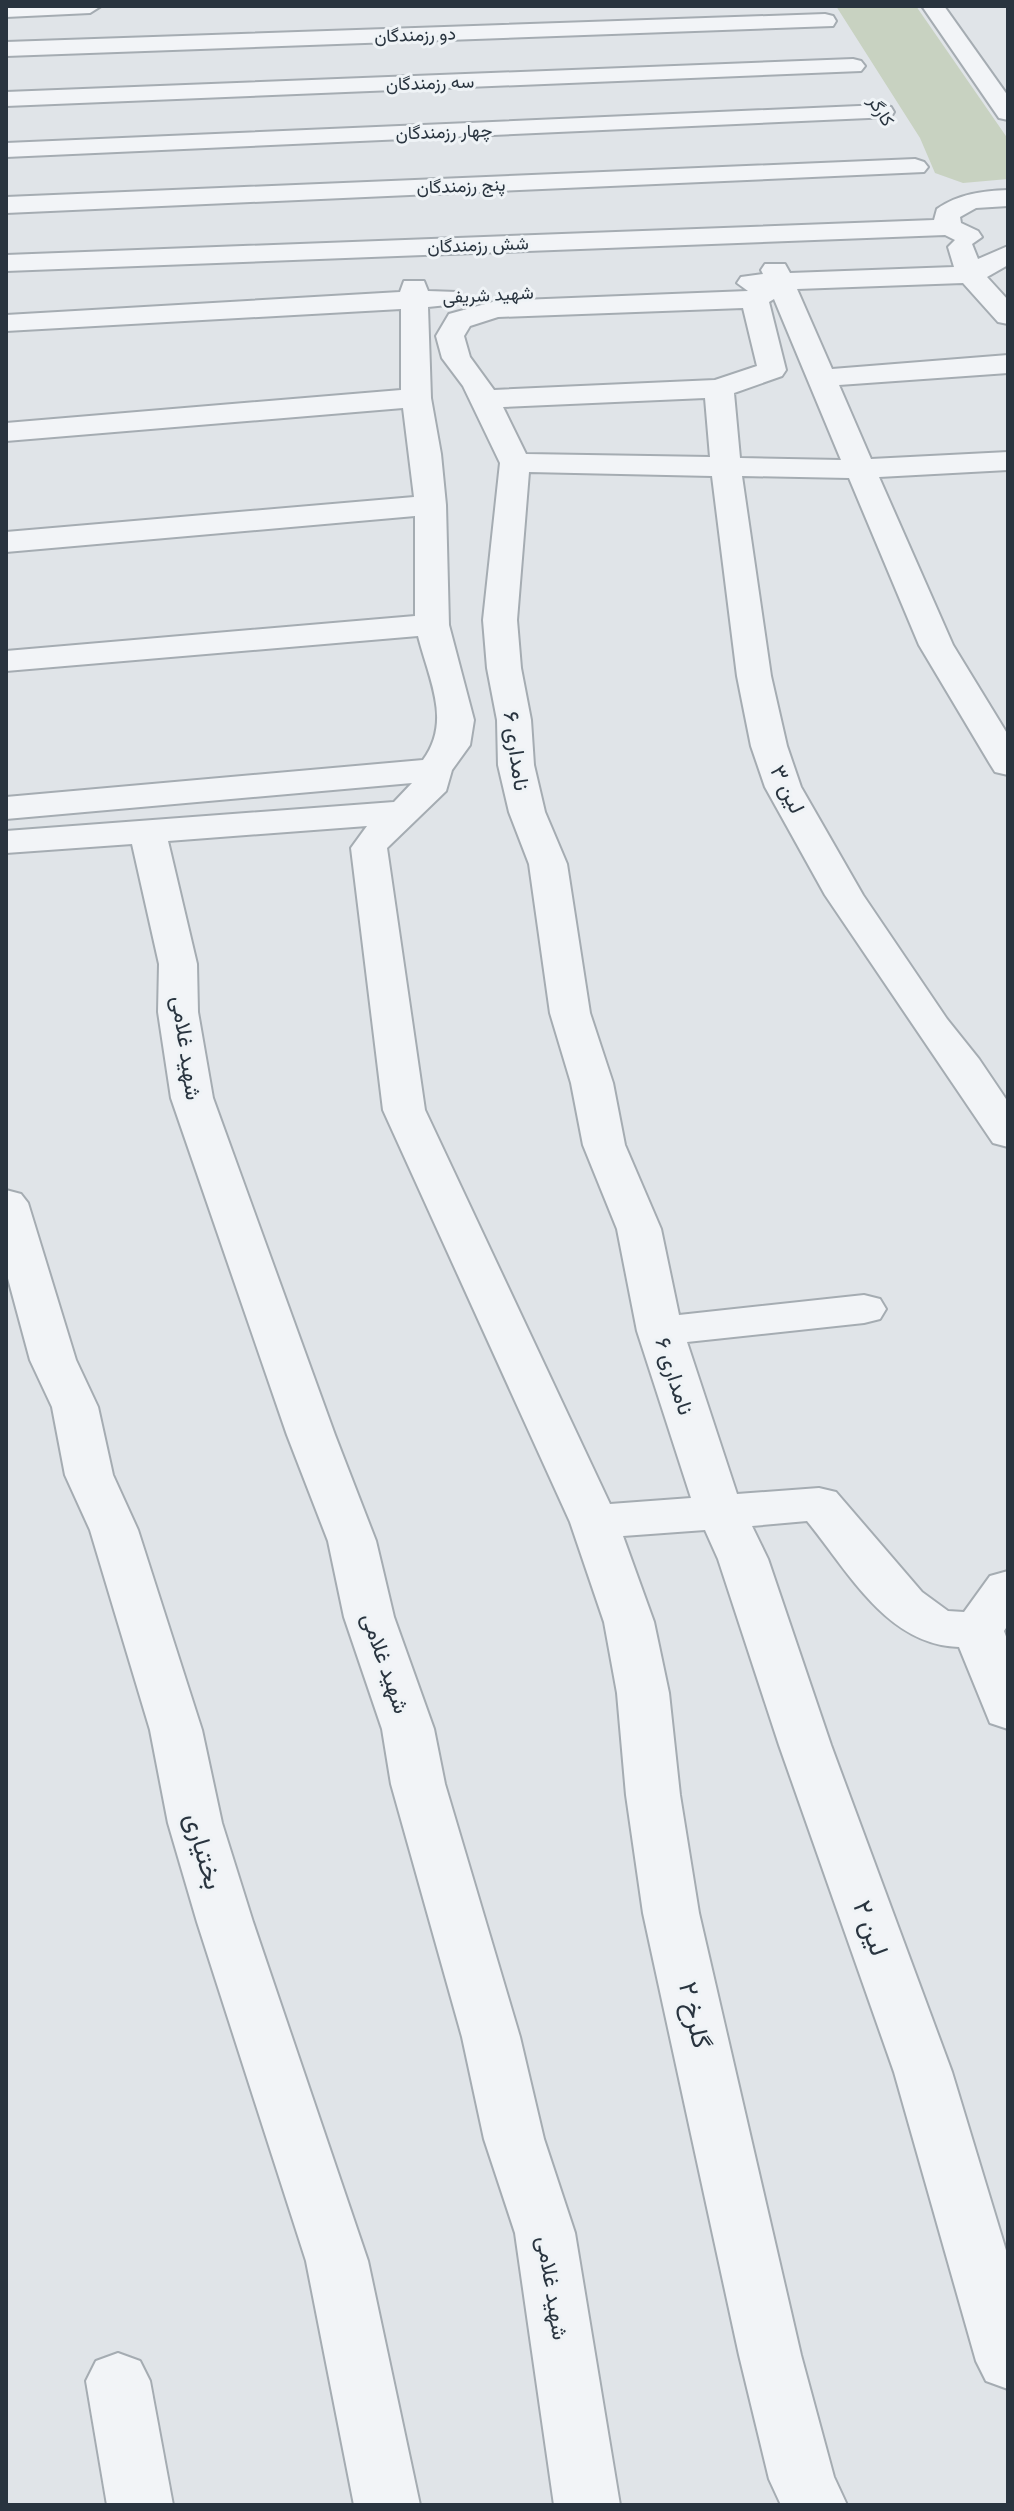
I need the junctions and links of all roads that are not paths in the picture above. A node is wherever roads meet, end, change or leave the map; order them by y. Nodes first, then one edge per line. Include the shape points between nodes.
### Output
1 (90, 6) edge
2 (530, 6) edge
3 (933, 6) edge
4 (6, 10) edge
5 (820, 13) edge
6 (538, 31) junction
7 (6, 49) edge
8 (994, 52) dead end
9 (966, 54) junction
10 (853, 66) junction
11 (554, 78) junction
12 (6, 99) edge
13 (1006, 108) edge
14 (890, 126) junction
15 (570, 127) junction
16 (6, 150) edge
17 (588, 181) junction
18 (1008, 196) edge
19 (937, 203) junction
20 (6, 205) edge
21 (607, 240) junction
22 (1008, 246) edge
23 (1008, 254) edge
24 (6, 263) edge
25 (968, 267) junction
26 (728, 272) dead end
27 (477, 284) dead end
28 (770, 284) junction
29 (415, 293) junction
30 (6, 307) edge
31 (1008, 316) edge
32 (6, 323) edge
33 (1008, 364) edge
34 (821, 378) junction
35 (719, 389) junction
36 (416, 398) junction
37 (484, 399) junction
38 (6, 432) edge
39 (1008, 461) edge
40 (515, 463) junction
41 (726, 468) junction
42 (860, 469) junction
43 (430, 505) junction
44 (6, 542) edge
45 (432, 625) junction
46 (6, 661) edge
47 (1008, 764) edge
48 (434, 770) junction
49 (6, 808) edge
50 (407, 812) junction
51 (148, 832) junction
52 (6, 842) edge
53 (1008, 1134) edge
54 (6, 1203) edge
55 (864, 1309) dead end
56 (660, 1331) junction
57 (719, 1507) junction
58 (594, 1522) junction
59 (1008, 1588) edge
60 (978, 1630) junction
61 (1008, 1710) edge
62 (1008, 2361) edge
63 (118, 2381) dead end
64 (140, 2505) edge
65 (387, 2505) edge
66 (587, 2505) edge
67 (814, 2505) edge

1 - 4 street
2 - 6 street
3 - 9 street
5 - 6 street, دو رزمندگان
5 - 10 street, کارگر
6 - 7 street, دو رزمندگان
6 - 11 street
8 - 9 street
9 - 13 street
10 - 11 street, سه رزمندگان
10 - 14 street, کارگر
11 - 12 street, سه رزمندگان
11 - 15 street
14 - 15 street, چهار رزمندگان
14 - 19 street, کارگر
15 - 16 street, چهار رزمندگان
15 - 17 street
17 - 19 street, پنج رزمندگان
17 - 20 street, پنج رزمندگان
17 - 21 street
18 - 19 street
18 - 19 street via 960,192
19 - 21 street, شش رزمندگان
19 - 22 street via 985,242
19 - 25 street, کارگر
21 - 24 street, شش رزمندگان
23 - 25 street
25 - 28 street, شهید شریفی
25 - 31 street
26 - 28 street, شهید شریفی
27 - 29 street, شهید شریفی
28 - 29 street, شهید شریفی
28 - 34 street
28 - 35 street via 772,370
28 - 37 street via 496,309 459,320 450,336 456,358
29 - 30 street, شهید شریفی
29 - 32 street, شهید شریفی
29 - 36 street
33 - 34 street
34 - 42 street
35 - 37 street
35 - 41 street, لین ۳
36 - 38 street
36 - 43 street
37 - 40 street
39 - 42 street
40 - 41 street
40 - 56 street, نامداری ۶ via 500,620 516,765 548,864 570,1013 604,1145 639,1229
41 - 42 street
41 - 53 street, لین ۳ via 759,710 783,787 844,895
42 - 47 street via 936,645
43 - 44 street
43 - 45 street
45 - 46 street
45 - 48 street via 457,720 452,745
48 - 49 street
48 - 50 street via 428,791
50 - 51 street
50 - 58 street, گلرخ ۲ via 369,848 404,1110
51 - 52 street
51 - 66 street, شهید غلامی via 178,964 178,1012 192,1098 352,1541 369,1617 408,1729 418,1784 491,2037 514,2139 545,2233
54 - 65 street, بختیاری via 53,1360 75,1407 89,1475 114,1530 176,1730 195,1823 225,1922 337,2261
55 - 56 street
56 - 57 street, نامداری ۶
57 - 58 street
57 - 60 street via 819,1504 911,1609 936,1627
57 - 62 street, لین ۲ via 743,1559 923,2072
58 - 67 street, گلرخ ۲ via 629,1622 671,1913 770,2355 802,2479
59 - 60 street
60 - 61 street
63 - 64 street

